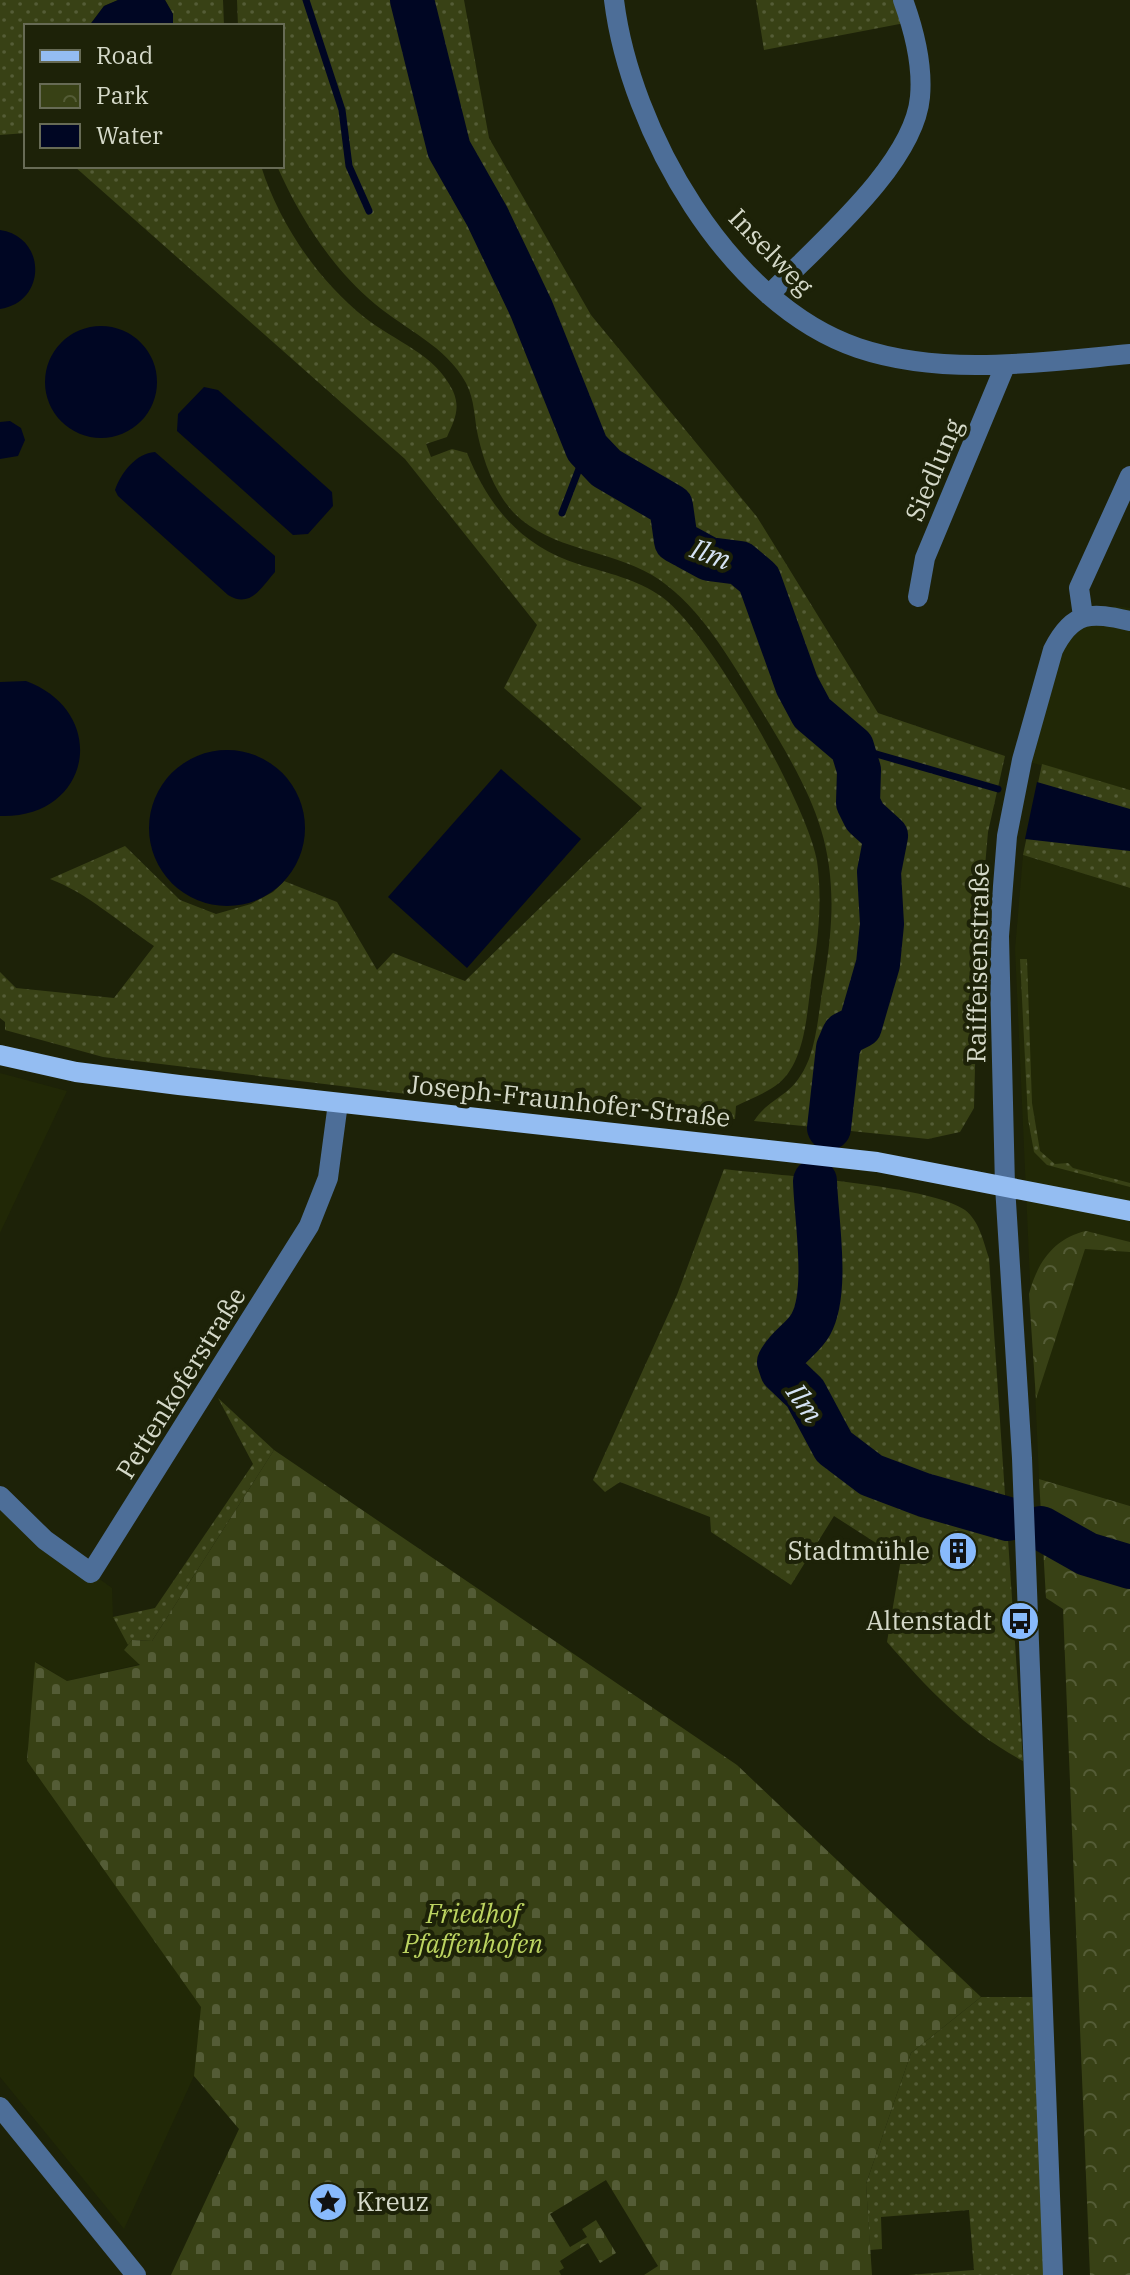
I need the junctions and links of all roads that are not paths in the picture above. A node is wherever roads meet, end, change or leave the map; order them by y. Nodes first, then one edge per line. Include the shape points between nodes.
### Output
1 (614, 0) edge
2 (903, 0) edge
3 (769, 295) junction
4 (1130, 354) edge
5 (1005, 366) junction
6 (1130, 476) edge
7 (918, 597) dead end
8 (1083, 616) junction
9 (1130, 621) edge
10 (0, 1055) edge
11 (338, 1103) junction
12 (1005, 1186) junction
13 (1130, 1211) edge
14 (0, 1496) edge
15 (0, 2107) edge
16 (136, 2275) edge
17 (1053, 2275) edge

1 - 3 street, Inselweg via 627,64 662,154 685,195
2 - 3 street via 918,48 920,98 911,130 894,164
3 - 5 street, Inselweg via 796,317 859,348
4 - 5 street, Inselweg
5 - 7 street, Siedlung via 925,558
6 - 8 street via 1079,588
8 - 9 street
8 - 12 street, Raiffeisenstraße via 1064,631 1053,650 1007,836 999,936
10 - 11 main road, Joseph-Fraunhofer-Straße via 76,1072
11 - 12 main road, Joseph-Fraunhofer-Straße via 773,1149
11 - 14 street, Pettenkoferstraße via 328,1178 309,1226 91,1573 45,1540
12 - 13 main road, Joseph-Fraunhofer-Straße
12 - 17 street via 1025,1546
15 - 16 street

